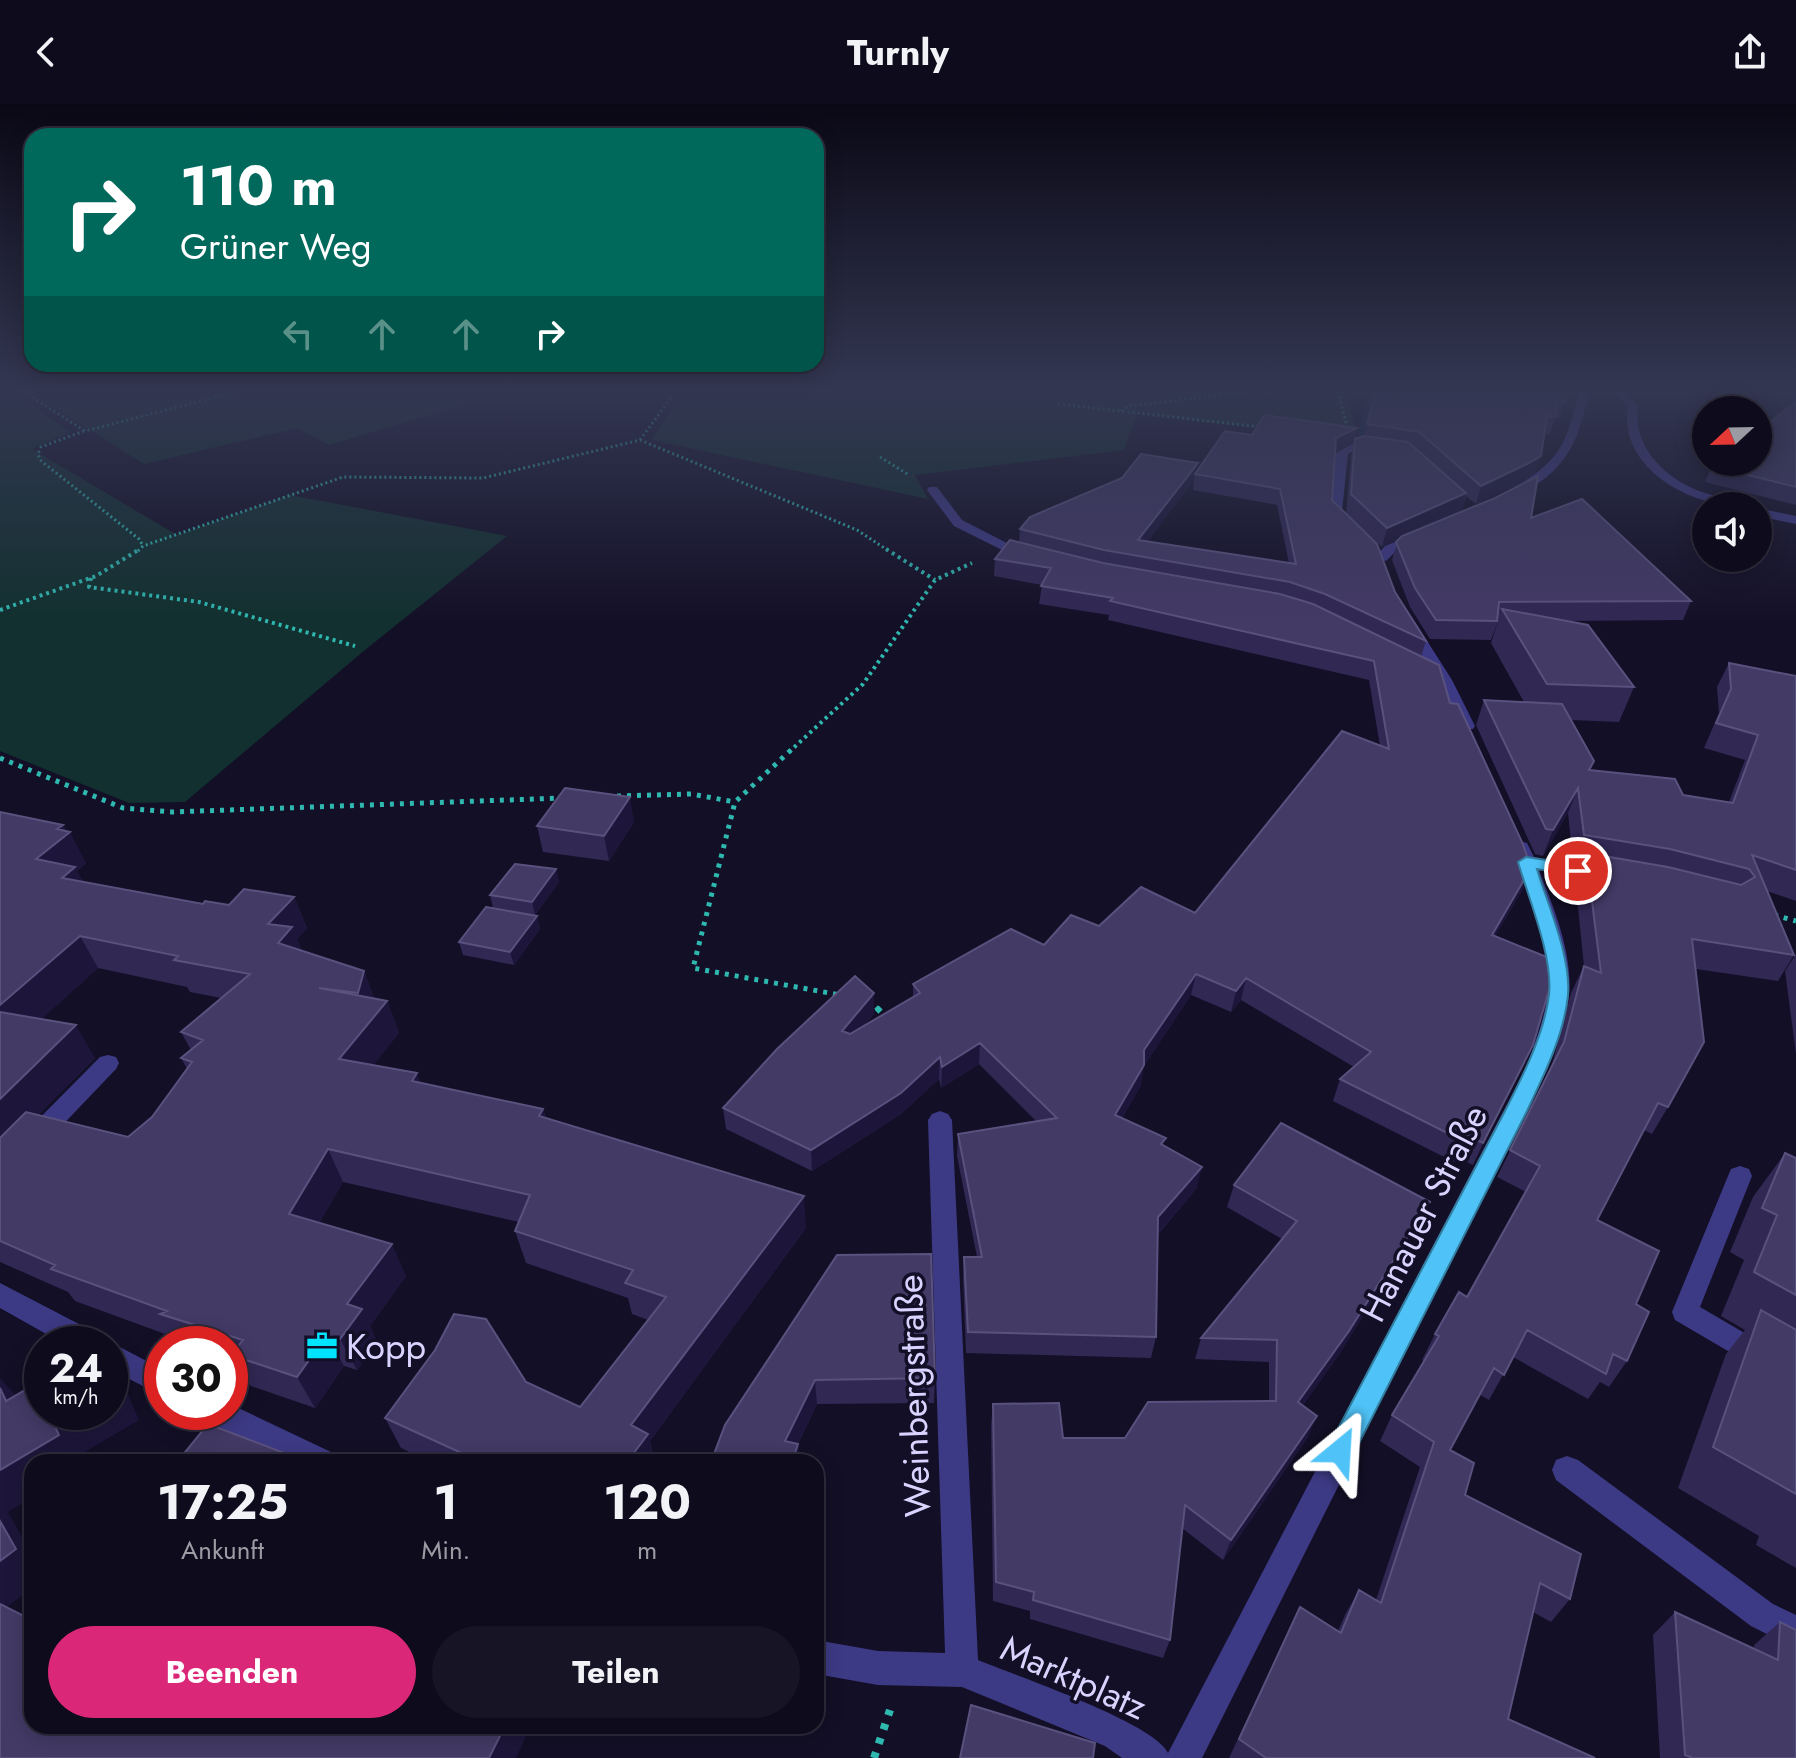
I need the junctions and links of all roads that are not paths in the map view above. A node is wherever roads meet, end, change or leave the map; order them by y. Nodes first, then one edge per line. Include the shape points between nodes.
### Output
1 (1340, 469) edge
2 (1552, 469) edge
3 (1654, 469) edge
4 (933, 490) dead end
5 (1685, 491) junction
6 (1692, 493) edge
7 (1692, 497) edge
8 (1505, 498) edge
9 (1772, 515) edge
10 (1796, 520) edge
11 (1431, 531) edge
12 (1040, 560) edge
13 (1400, 608) edge
14 (1415, 666) edge
15 (1444, 680) junction
16 (1477, 749) edge
17 (1508, 820) edge
18 (1526, 862) junction
19 (1627, 879) edge
20 (108, 1063) dead end
21 (940, 1120) dead end
22 (0, 1174) edge
23 (1740, 1176) dead end
24 (0, 1295) edge
25 (57, 1326) edge
26 (1796, 1378) edge
27 (248, 1427) edge
28 (304, 1454) edge
29 (1567, 1470) dead end
30 (1796, 1633) edge
31 (824, 1658) edge
32 (962, 1670) junction
33 (1152, 1758) edge
34 (1183, 1758) edge

1 - 11 street via 1336,511 1374,555
2 - 8 street
3 - 5 street
4 - 12 street via 958,523
5 - 6 street
5 - 7 street
9 - 10 street
13 - 15 street
14 - 15 street
15 - 16 street
17 - 18 street, Hanauer Straße
18 - 19 street
18 - 34 street, Hanauer Straße via 1557,967 1558,995 1537,1068
20 - 22 street
21 - 32 street, Weinbergstraße
23 - 26 street via 1685,1312
24 - 25 street
27 - 28 street
29 - 30 street via 1762,1615
31 - 32 street via 878,1668
32 - 33 street, Marktplatz via 1117,1734

